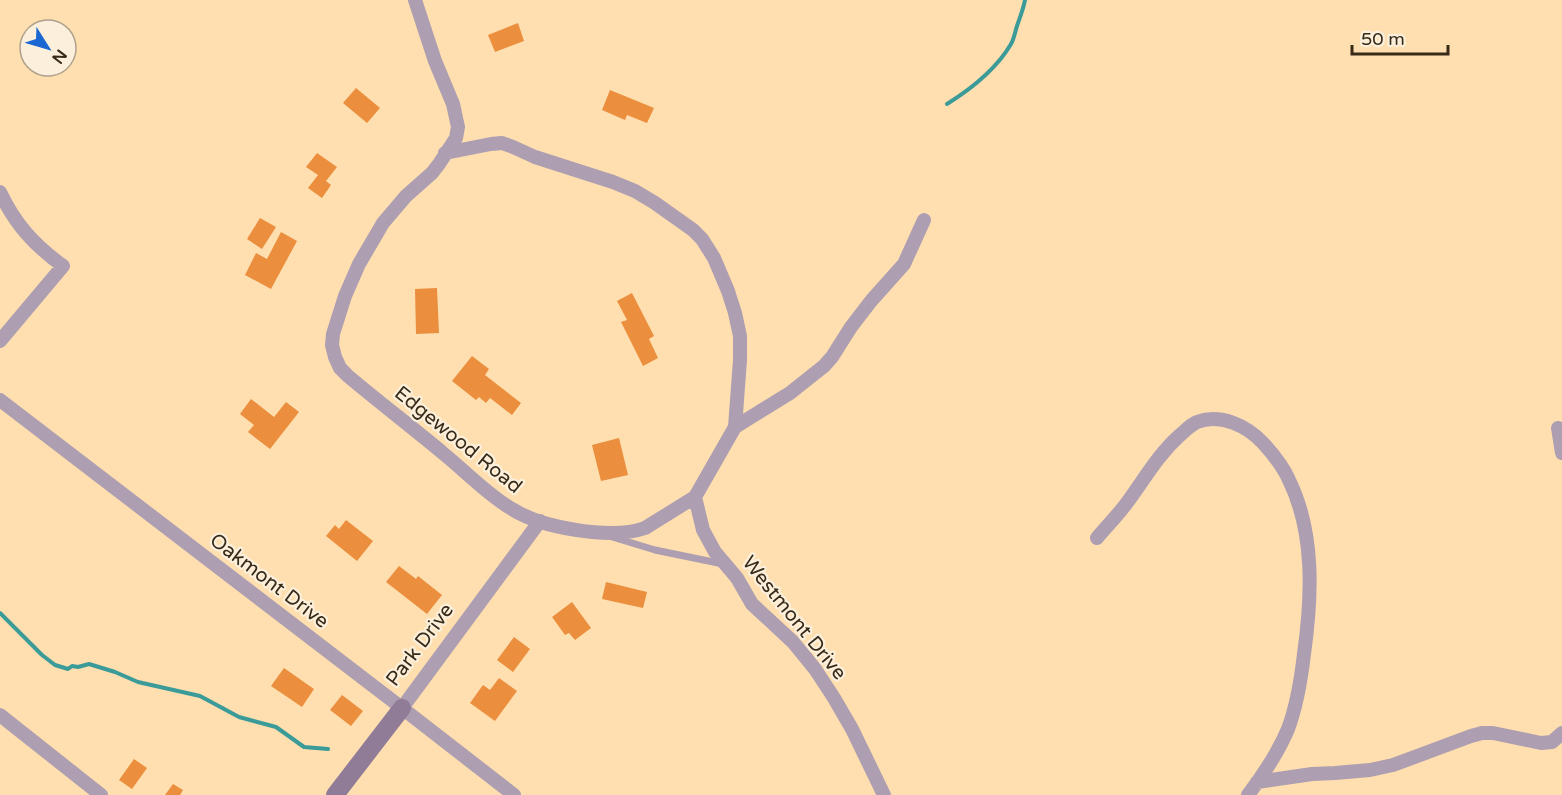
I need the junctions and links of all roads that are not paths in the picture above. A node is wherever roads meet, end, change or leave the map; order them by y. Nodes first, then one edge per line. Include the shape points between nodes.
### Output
1 (415, 0) edge
2 (445, 153) junction
3 (0, 192) edge
4 (924, 220) dead end
5 (0, 341) edge
6 (0, 400) edge
7 (735, 427) junction
8 (1558, 428) dead end
9 (1562, 453) edge
10 (695, 498) junction
11 (540, 521) junction
12 (598, 532) junction
13 (1097, 538) dead end
14 (725, 565) junction
15 (402, 708) junction
16 (0, 715) edge
17 (1562, 733) edge
18 (1257, 782) junction
19 (101, 795) edge
20 (334, 795) edge
21 (514, 795) edge
22 (884, 795) edge
23 (1248, 795) edge

1 - 2 street via 456,115 456,138
2 - 7 street via 491,144 513,147 635,191 702,239 728,291 740,336
2 - 11 street, Edgewood Road via 432,173 376,232 345,296 333,334 335,357 348,376 502,503
3 - 5 street via 17,224 63,266
4 - 7 street via 904,264 864,310 824,366 790,393
6 - 15 street, Oakmont Drive
7 - 10 street
8 - 9 street
10 - 12 street, Edgewood Road via 645,528
10 - 14 street, Westmont Drive via 703,530
11 - 12 street, Edgewood Road
11 - 15 street, Park Drive
12 - 14 lane via 655,550
13 - 18 street via 1169,445 1197,423 1219,420 1242,426 1261,441 1283,468 1294,489 1306,534 1309,605 1294,709 1277,752
14 - 22 street, Westmont Drive via 753,604 815,669 852,729
15 - 20 street, Park Drive
15 - 21 street, Oakmont Drive
16 - 19 street
17 - 18 street via 1552,742 1541,743 1482,733 1393,765
18 - 23 street

